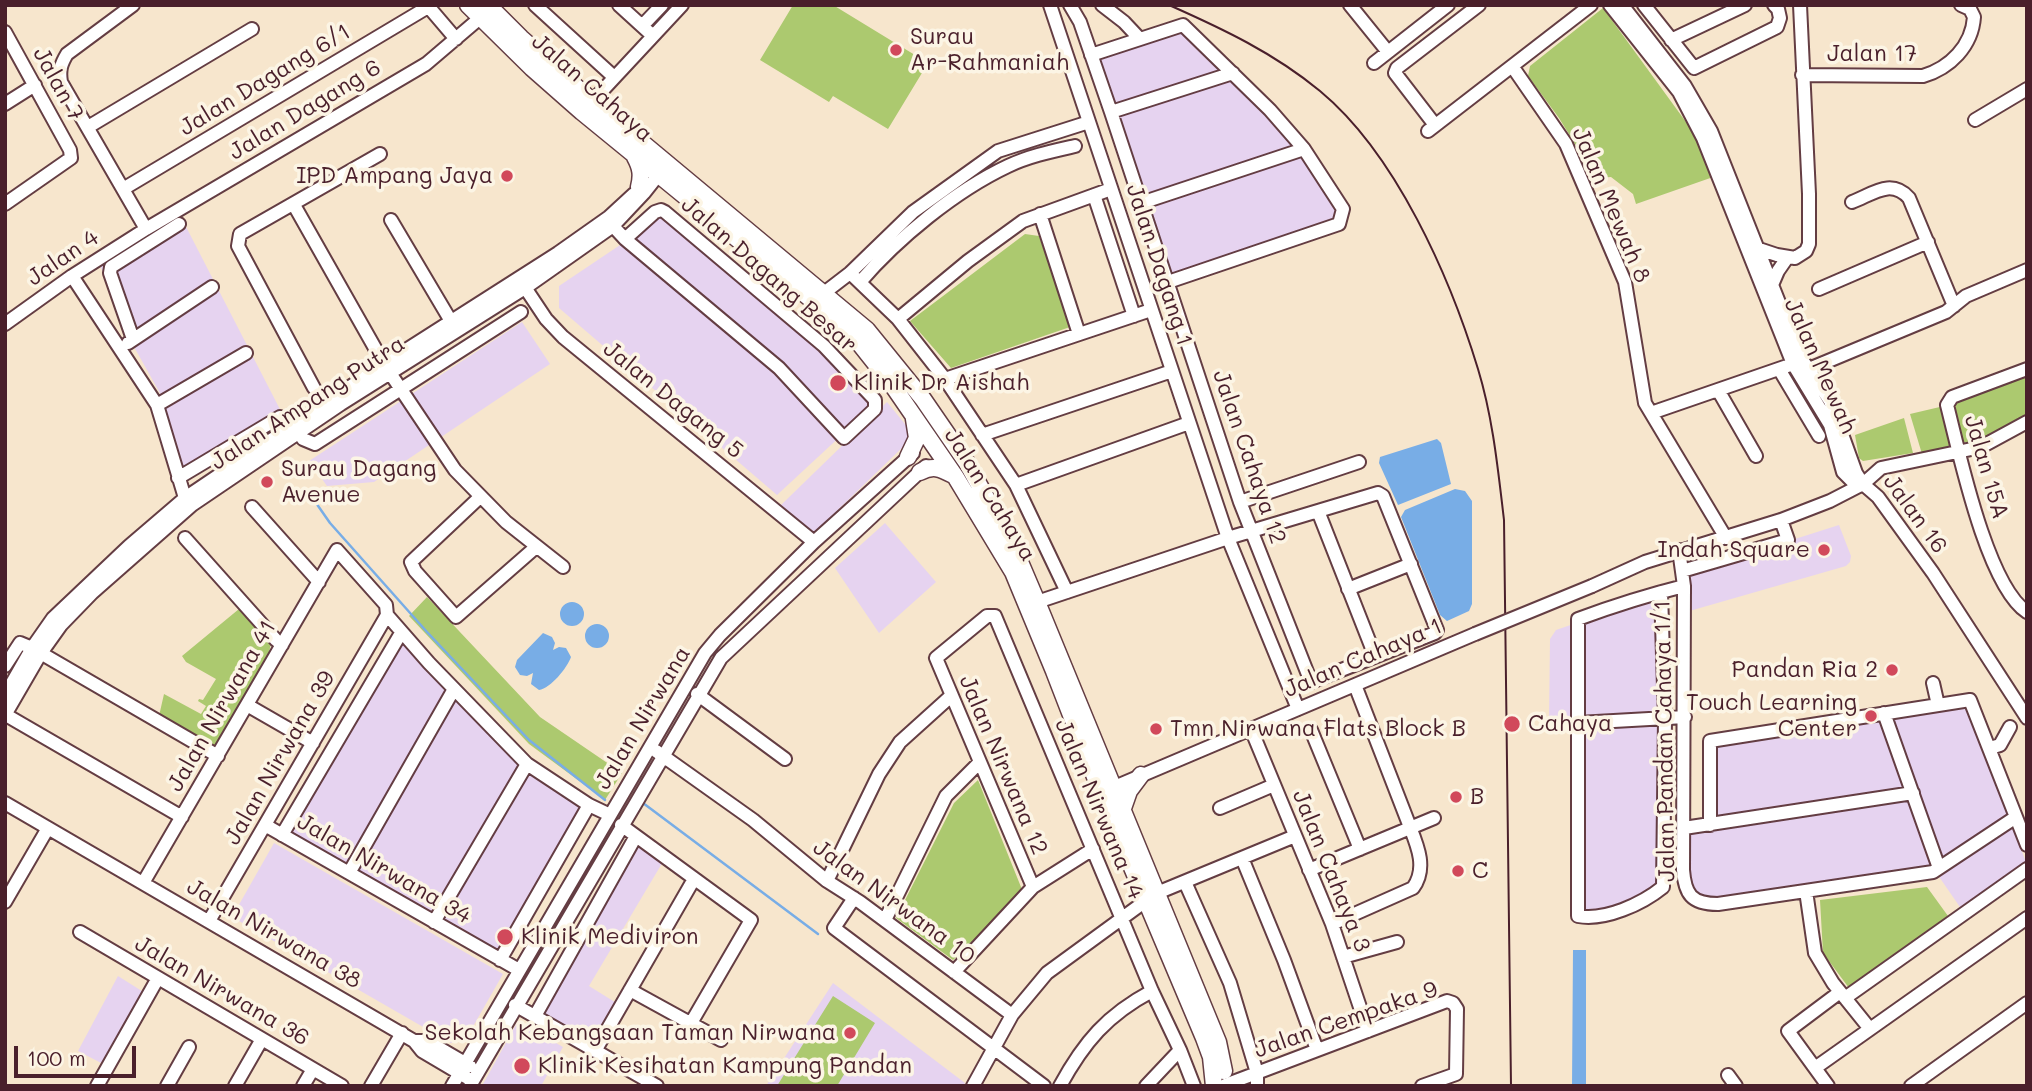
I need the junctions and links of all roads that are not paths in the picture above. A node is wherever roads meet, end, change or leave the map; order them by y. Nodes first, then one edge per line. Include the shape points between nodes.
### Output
1 (133, 5) edge
2 (468, 5) edge
3 (535, 5) edge
4 (619, 5) edge
5 (662, 5) edge
6 (682, 5) edge
7 (1050, 5) edge
8 (1070, 5) edge
9 (1102, 5) edge
10 (1350, 5) edge
11 (1448, 5) edge
12 (1479, 5) edge
13 (1591, 5) edge
14 (1610, 5) edge
15 (1622, 5) edge
16 (1644, 5) edge
17 (1745, 5) edge
18 (1774, 5) edge
19 (1800, 5) edge
20 (1961, 5) edge
21 (427, 6) edge
22 (484, 12) edge
23 (1656, 20) junction
24 (642, 26) junction
25 (252, 29) dead end
26 (5, 32) edge
27 (1638, 34) junction
28 (653, 36) junction
29 (1669, 36) junction
30 (1139, 38) junction
31 (456, 39) junction
32 (1651, 43) junction
33 (1388, 52) junction
34 (1091, 55) junction
35 (1374, 63) dead end
36 (1512, 66) junction
37 (1233, 73) junction
38 (1802, 75) junction
39 (614, 77) junction
40 (35, 85) junction
41 (2027, 89) edge
42 (5, 104) edge
43 (587, 106) junction
44 (1111, 112) junction
45 (1975, 120) dead end
46 (1089, 122) junction
47 (88, 127) junction
48 (1076, 146) dead end
49 (1304, 149) junction
50 (998, 151) junction
51 (380, 154) dead end
52 (633, 154) junction
53 (660, 166) junction
54 (1008, 166) junction
55 (675, 188) junction
56 (123, 189) junction
57 (1111, 189) junction
58 (642, 190) junction
59 (1094, 195) junction
60 (1852, 202) dead end
61 (1141, 203) junction
62 (5, 204) edge
63 (294, 205) junction
64 (1040, 214) junction
65 (391, 220) dead end
66 (179, 224) dead end
67 (613, 226) junction
68 (146, 229) junction
69 (625, 239) junction
70 (1928, 242) junction
71 (1752, 250) junction
72 (1787, 258) junction
73 (2027, 270) edge
74 (72, 276) junction
75 (855, 278) junction
76 (1168, 282) junction
77 (522, 283) junction
78 (1772, 285) junction
79 (212, 287) dead end
80 (1819, 289) dead end
81 (824, 293) junction
82 (1954, 306) junction
83 (1152, 310) junction
84 (521, 312) dead end
85 (1134, 316) junction
86 (898, 319) junction
87 (5, 324) edge
88 (454, 327) junction
89 (1079, 334) junction
90 (133, 339) junction
91 (121, 348) junction
92 (246, 353) dead end
93 (1793, 364) junction
94 (387, 369) junction
95 (1779, 369) junction
96 (1809, 369) junction
97 (2027, 369) edge
98 (1172, 371) junction
99 (945, 379) junction
100 (314, 388) dead end
101 (400, 388) junction
102 (1718, 390) junction
103 (923, 399) junction
104 (157, 405) junction
105 (1651, 413) junction
106 (914, 416) junction
107 (280, 417) dead end
108 (2027, 422) edge
109 (1189, 423) junction
110 (296, 429) junction
111 (982, 435) junction
112 (1819, 436) dead end
113 (936, 445) junction
114 (1959, 453) junction
115 (1756, 456) dead end
116 (908, 457) junction
117 (1359, 462) dead end
118 (967, 463) junction
119 (920, 472) junction
120 (1843, 472) junction
121 (955, 477) junction
122 (178, 478) junction
123 (1863, 484) junction
124 (1016, 485) junction
125 (480, 497) junction
126 (1830, 501) junction
127 (189, 502) junction
128 (1240, 502) junction
129 (252, 507) dead end
130 (1318, 511) junction
131 (1781, 520) junction
132 (864, 522) junction
133 (1251, 531) junction
134 (186, 538) dead end
135 (818, 538) junction
136 (1228, 538) junction
137 (1723, 539) junction
138 (536, 547) junction
139 (1679, 553) junction
140 (1411, 564) junction
141 (563, 567) dead end
142 (1682, 571) junction
143 (319, 582) junction
144 (1684, 586) junction
145 (1348, 589) junction
146 (1067, 592) junction
147 (1661, 592) junction
148 (1037, 602) junction
149 (2027, 612) edge
150 (387, 615) junction
151 (401, 633) junction
152 (720, 635) junction
153 (282, 645) junction
154 (732, 646) junction
155 (37, 650) junction
156 (1375, 656) junction
157 (936, 658) joint
158 (5, 666) edge
159 (1933, 683) dead end
160 (1355, 685) junction
161 (454, 689) junction
162 (5, 695) edge
163 (697, 695) junction
164 (951, 696) junction
165 (247, 705) junction
166 (1938, 705) junction
167 (1298, 709) junction
168 (1884, 713) junction
169 (5, 715) edge
170 (1685, 717) junction
171 (2027, 718) edge
172 (1665, 719) junction
173 (1578, 723) junction
174 (2010, 727) dead end
175 (1251, 729) junction
176 (1311, 730) dead end
177 (313, 743) junction
178 (650, 747) junction
179 (1990, 748) junction
180 (662, 754) junction
181 (218, 755) junction
182 (785, 759) dead end
183 (979, 763) junction
184 (527, 764) junction
185 (1099, 768) junction
186 (1142, 775) junction
187 (1274, 785) junction
188 (1112, 788) junction
189 (1913, 793) junction
190 (5, 803) edge
191 (589, 805) junction
192 (1220, 808) dead end
193 (1115, 812) junction
194 (610, 815) junction
195 (182, 817) junction
196 (2016, 817) junction
197 (1434, 818) dead end
198 (265, 825) junction
199 (621, 825) junction
200 (1710, 825) junction
201 (1410, 827) junction
202 (48, 828) junction
203 (1684, 828) junction
204 (282, 835) junction
205 (1295, 835) junction
206 (636, 836) junction
207 (2027, 845) edge
208 (1093, 849) junction
209 (1360, 849) junction
210 (1242, 858) junction
211 (1939, 868) junction
212 (2027, 869) edge
213 (1309, 870) junction
214 (349, 873) junction
215 (694, 878) junction
216 (827, 881) junction
217 (1185, 881) junction
218 (143, 883) junction
219 (1033, 887) junction
220 (1806, 891) junction
221 (1152, 897) junction
222 (854, 898) junction
223 (5, 902) edge
224 (1122, 916) junction
225 (2027, 918) edge
226 (885, 920) junction
227 (209, 921) junction
228 (434, 922) junction
229 (1332, 924) junction
230 (80, 932) dead end
231 (1397, 942) dead end
232 (1343, 957) junction
233 (500, 960) junction
234 (519, 970) junction
235 (954, 972) junction
236 (158, 978) junction
237 (630, 990) junction
238 (1152, 991) junction
239 (1842, 995) junction
240 (2027, 1003) edge
241 (516, 1005) junction
242 (1012, 1015) junction
243 (535, 1016) junction
244 (691, 1023) junction
245 (1870, 1029) junction
246 (1368, 1031) junction
247 (402, 1033) junction
248 (262, 1039) junction
249 (722, 1040) dead end
250 (189, 1047) dead end
251 (994, 1048) junction
252 (1180, 1050) junction
253 (1317, 1050) junction
254 (596, 1051) junction
255 (459, 1062) junction
256 (1815, 1068) junction
257 (313, 1069) junction
258 (473, 1079) edge
259 (1257, 1079) edge
260 (1222, 1085) edge
261 (97, 1086) edge
262 (167, 1086) edge
263 (235, 1086) edge
264 (303, 1086) edge
265 (342, 1086) edge
266 (371, 1086) edge
267 (452, 1086) edge
268 (657, 1086) edge
269 (973, 1086) edge
270 (1044, 1086) edge
271 (1059, 1086) edge
272 (1146, 1086) edge
273 (1194, 1086) edge
274 (1422, 1086) edge
275 (1828, 1086) edge
276 (1911, 1086) edge

1 - 47 street via 67,54 60,65 61,82
2 - 22 main road, Jalan Cahaya
3 - 39 street
4 - 24 street
5 - 24 street
6 - 28 street
7 - 46 street, Jalan Dagang 1
8 - 34 street, Jalan Cahaya 12
9 - 30 street
10 - 33 street
11 - 33 street
12 - 36 street via 1395,73 1432,128
13 - 36 street
14 - 27 street, Jalan Mewah
15 - 27 street, Jalan Mewah
16 - 23 street
17 - 29 street
18 - 29 street via 1780,18 1777,27 1694,68
19 - 38 street
20 - 38 street, Jalan 17 via 1975,17 1970,37 1959,53 1930,74
21 - 31 street
21 - 56 street, Jalan Dagang 6/1
22 - 31 street, Jalan Dagang 6
22 - 43 main road, Jalan Cahaya
23 - 27 street
23 - 29 street
24 - 28 street
25 - 47 street
26 - 40 street, Jalan 7
27 - 32 street, Jalan Mewah
27 - 71 street, Jalan Mewah via 1679,92
28 - 39 street
29 - 32 street
30 - 34 street
30 - 37 street via 1183,25
31 - 68 street, Jalan Dagang 6 via 426,64
32 - 71 street, Jalan Mewah via 1685,86 1711,131
33 - 35 street
34 - 44 street, Jalan Cahaya 12
36 - 105 street, Jalan Mewah 8 via 1566,144 1625,282 1644,398
37 - 44 street
37 - 49 street
38 - 72 street via 1809,244 1801,256
39 - 43 street
40 - 42 street
40 - 62 street, Jalan 7 via 71,158
41 - 45 street
43 - 52 main road, Jalan Cahaya
43 - 53 main road, Jalan Cahaya
44 - 61 street, Jalan Cahaya 12
46 - 50 street
46 - 57 street, Jalan Dagang 1
47 - 56 street
48 - 54 street
49 - 61 street
49 - 76 street via 1343,209 1339,223
50 - 54 street
50 - 75 street via 913,212
51 - 63 street
52 - 53 main road, Jalan Cahaya
52 - 58 main road via 640,166
53 - 55 main road, Jalan Cahaya
53 - 58 street, Jalan Ampang Putra
53 - 81 main road, Jalan Cahaya
54 - 75 street via 966,191
55 - 58 main road
55 - 106 main road, Jalan Cahaya via 860,344
56 - 68 street
57 - 59 street
57 - 83 street, Jalan Dagang 1
58 - 67 street, Jalan Ampang Putra
58 - 77 street, Jalan Ampang Putra
59 - 64 street
59 - 85 street
60 - 70 street via 1891,187 1901,190
61 - 76 street, Jalan Cahaya 12
63 - 94 street
63 - 100 street via 240,234 238,246
64 - 86 street via 968,261
64 - 89 street
65 - 88 street
66 - 90 street via 111,267
67 - 69 street
67 - 77 street, Jalan Ampang Putra
68 - 74 street, Jalan 4
69 - 69 street, Jalan Dagang Besar via 779,368 844,438 875,409 875,400 824,345 665,212 655,212
70 - 80 street
70 - 82 street
71 - 72 street
71 - 78 street, Jalan Mewah
71 - 93 street, Jalan Mewah
72 - 78 street
73 - 82 street via 1966,296
74 - 87 street, Jalan 4
74 - 91 street
75 - 81 street
75 - 86 street
76 - 128 street, Jalan Cahaya 12
77 - 88 street, Jalan Ampang Putra
77 - 135 street, Jalan Dagang 5 via 563,337
78 - 96 street, Jalan Mewah
79 - 90 street
81 - 103 main road, Jalan Cahaya via 867,330
82 - 96 street
83 - 85 street
83 - 98 street, Jalan Dagang 1
84 - 101 street
85 - 89 street
86 - 99 street
88 - 94 street, Jalan Ampang Putra
89 - 99 street
90 - 91 street
91 - 104 street
92 - 104 street
93 - 95 street
93 - 120 street, Jalan Mewah via 1830,425
94 - 101 street
94 - 110 street, Jalan Ampang Putra
95 - 102 street
95 - 112 street
96 - 123 street, Jalan Mewah via 1830,401
97 - 114 street, Jalan 15A via 1948,400
98 - 109 street, Jalan Dagang 1
98 - 111 street
99 - 111 street
101 - 110 street via 315,444 303,439
101 - 125 street via 455,470
102 - 105 street
102 - 115 street
103 - 113 main road
103 - 118 main road, Jalan Cahaya
104 - 122 street
105 - 137 street, Jalan Mewah 8
106 - 113 main road, Jalan Cahaya
106 - 116 main road via 917,439
107 - 122 street
108 - 114 street, Jalan 16 via 1981,447
109 - 124 street
109 - 136 street, Jalan Dagang 1
110 - 127 street, Jalan Ampang Putra
111 - 124 street
113 - 116 street, Jalan Nirwana
113 - 118 main road
113 - 119 street, Jalan Nirwana
113 - 121 main road, Jalan Cahaya
114 - 123 street, Jalan 16 via 1881,468
114 - 149 street, Jalan 15A via 1990,554 2013,599
116 - 135 street, Jalan Nirwana
117 - 128 street
118 - 148 main road, Jalan Cahaya via 1014,548
119 - 121 main road via 936,467
119 - 132 street, Jalan Nirwana
120 - 123 street
120 - 126 street via 1840,489
121 - 185 main road, Jalan Cahaya via 1013,572
122 - 127 street
123 - 126 street, Jalan Cahaya 1
123 - 171 street, Jalan 16 via 1878,497 1933,573
124 - 146 street
125 - 138 street
125 - 138 street via 411,562 456,617
126 - 131 street, Jalan Cahaya 1
127 - 155 street, Jalan Ampang Putra
128 - 133 street, Jalan Cahaya 12
129 - 143 street
130 - 133 street
130 - 140 street via 1378,493
130 - 145 street
131 - 137 street, Jalan Cahaya 1
131 - 142 street via 1788,540
132 - 135 street via 853,518
132 - 154 street, Jalan Nirwana
133 - 136 street
133 - 156 street, Jalan Cahaya 12 via 1311,682
134 - 153 street
135 - 152 street, Jalan Nirwana
136 - 146 street
136 - 167 street, Jalan Dagang 1
137 - 139 street, Jalan Cahaya 1
138 - 141 street
139 - 142 street, Jalan Pandan Cahaya 1/1
139 - 160 street, Jalan Cahaya 1, bridge via 1645,562
140 - 145 street
140 - 156 street via 1437,630
142 - 144 street, Jalan Pandan Cahaya 1/1
143 - 150 street, Jalan Nirwana 41 via 337,550 386,605
143 - 153 street, Jalan Nirwana 41
144 - 147 street
144 - 170 street, Jalan Pandan Cahaya 1/1
145 - 156 street
146 - 148 street
147 - 172 street
147 - 173 street via 1578,619
148 - 185 main road, Jalan Cahaya
150 - 151 street
150 - 177 street, Jalan Nirwana 39
151 - 161 street
151 - 204 street
152 - 154 street
152 - 178 street, Jalan Nirwana via 692,673
153 - 165 street, Jalan Nirwana 41
154 - 163 street, Jalan Nirwana
155 - 158 street via 20,643
155 - 162 street, Jalan Ampang Putra
155 - 169 street, Jalan Ampang Putra
155 - 181 street
157 - 164 street, Jalan Nirwana 12
157 - 208 street, Jalan Nirwana 14 via 987,616 995,617
159 - 166 street
160 - 167 street, Jalan Cahaya 1
160 - 201 street
161 - 184 street
161 - 214 street
163 - 180 street, Jalan Nirwana
163 - 182 street
164 - 183 street, Jalan Nirwana 12
164 - 216 street via 900,742 879,774
165 - 177 street
165 - 181 street, Jalan Nirwana 41
166 - 168 street
166 - 179 street via 1970,700
167 - 175 street, Jalan Cahaya 1
168 - 189 street
168 - 200 street via 1710,741
169 - 195 street
170 - 172 street
170 - 203 street, Jalan Pandan Cahaya 1/1
172 - 173 street
172 - 173 street via 1663,887 1592,918 1578,916
174 - 179 street via 2000,745
175 - 186 street, Jalan Cahaya 1
175 - 187 street, Jalan Cahaya 3
176 - 209 street
177 - 198 street, Jalan Nirwana 39
178 - 180 street, Jalan Nirwana 10
178 - 194 street, Jalan Nirwana
179 - 196 street
180 - 199 street, Jalan Nirwana
180 - 216 street, Jalan Nirwana 10
181 - 195 street, Jalan Nirwana 41
183 - 219 street, Jalan Nirwana 12
183 - 226 street via 946,796
184 - 191 street
184 - 228 street
185 - 186 main road
185 - 188 main road, Jalan Cahaya
185 - 193 main road, Jalan Cahaya
186 - 188 street, Jalan Cahaya 1
186 - 193 main road
187 - 192 street
187 - 205 street, Jalan Cahaya 3
188 - 193 main road via 1109,795
189 - 200 street
189 - 211 street
190 - 202 street, Jalan Nirwana 38
191 - 194 street
191 - 233 street
193 - 221 main road, Jalan Cahaya
194 - 234 street, Jalan Nirwana
195 - 218 street, Jalan Nirwana 41
196 - 207 street
196 - 211 street
197 - 201 street
198 - 204 street, Jalan Nirwana 34
198 - 227 street, Jalan Nirwana 39
199 - 206 street
199 - 241 street, Jalan Nirwana
200 - 203 street
201 - 209 street
201 - 229 street via 1421,864 1413,888
202 - 218 street, Jalan Nirwana 38
202 - 223 street
203 - 220 street, Jalan Pandan Cahaya 1/1 via 1684,887 1688,895 1718,904
204 - 214 street, Jalan Nirwana 34
205 - 210 street
205 - 213 street, Jalan Cahaya 3
206 - 215 street
206 - 243 street
208 - 219 street
208 - 224 street, Jalan Nirwana 14
209 - 213 street
210 - 217 street
210 - 253 street
211 - 220 street
212 - 239 street
213 - 229 street, Jalan Cahaya 3
214 - 228 street, Jalan Nirwana 34
215 - 237 street
215 - 244 street via 751,920
216 - 222 street, Jalan Nirwana 10
217 - 221 street
217 - 259 street via 1230,983
218 - 227 street, Jalan Nirwana 38
219 - 235 street
220 - 239 street via 1815,953
221 - 224 street
221 - 260 main road, Jalan Cahaya via 1218,1042
222 - 226 street, Jalan Nirwana 10
222 - 251 street via 834,928
224 - 238 street, Jalan Nirwana 14
224 - 242 street via 1047,973
225 - 245 street
226 - 235 street, Jalan Nirwana 10
227 - 247 street, Jalan Nirwana 38
228 - 233 street, Jalan Nirwana 34
229 - 232 street, Jalan Cahaya 3
230 - 236 street, Jalan Nirwana 36
231 - 232 street
232 - 246 street, Jalan Cahaya 3
233 - 234 street, Jalan Nirwana 34
234 - 255 street, Jalan Nirwana
235 - 242 street, Jalan Nirwana 10
236 - 248 street, Jalan Nirwana 36
236 - 261 street
237 - 244 street
237 - 254 street
238 - 252 street, Jalan Nirwana 14
238 - 271 street via 1100,1028
239 - 245 street
239 - 256 street via 1788,1031
240 - 276 street
241 - 243 street
241 - 258 street, Jalan Nirwana
242 - 251 street
243 - 254 street
244 - 249 street
245 - 256 street
246 - 253 street, Jalan Cempaka 9
246 - 274 street, Jalan Cempaka 9 via 1447,1001 1453,1003 1457,1009 1457,1074
247 - 255 street, Jalan Nirwana 38 via 414,1041 427,1041
247 - 266 street
248 - 257 street, Jalan Nirwana 36
248 - 263 street
250 - 262 street
251 - 269 street
251 - 270 street
252 - 272 street
252 - 273 street, Jalan Nirwana 14
253 - 259 street, Jalan Cempaka 9
254 - 268 street
255 - 258 street, Jalan Nirwana 38
255 - 267 street, Jalan Nirwana
256 - 275 street
257 - 264 street
257 - 265 street, Jalan Nirwana 36
259 - 260 street, Jalan Cempaka 9

